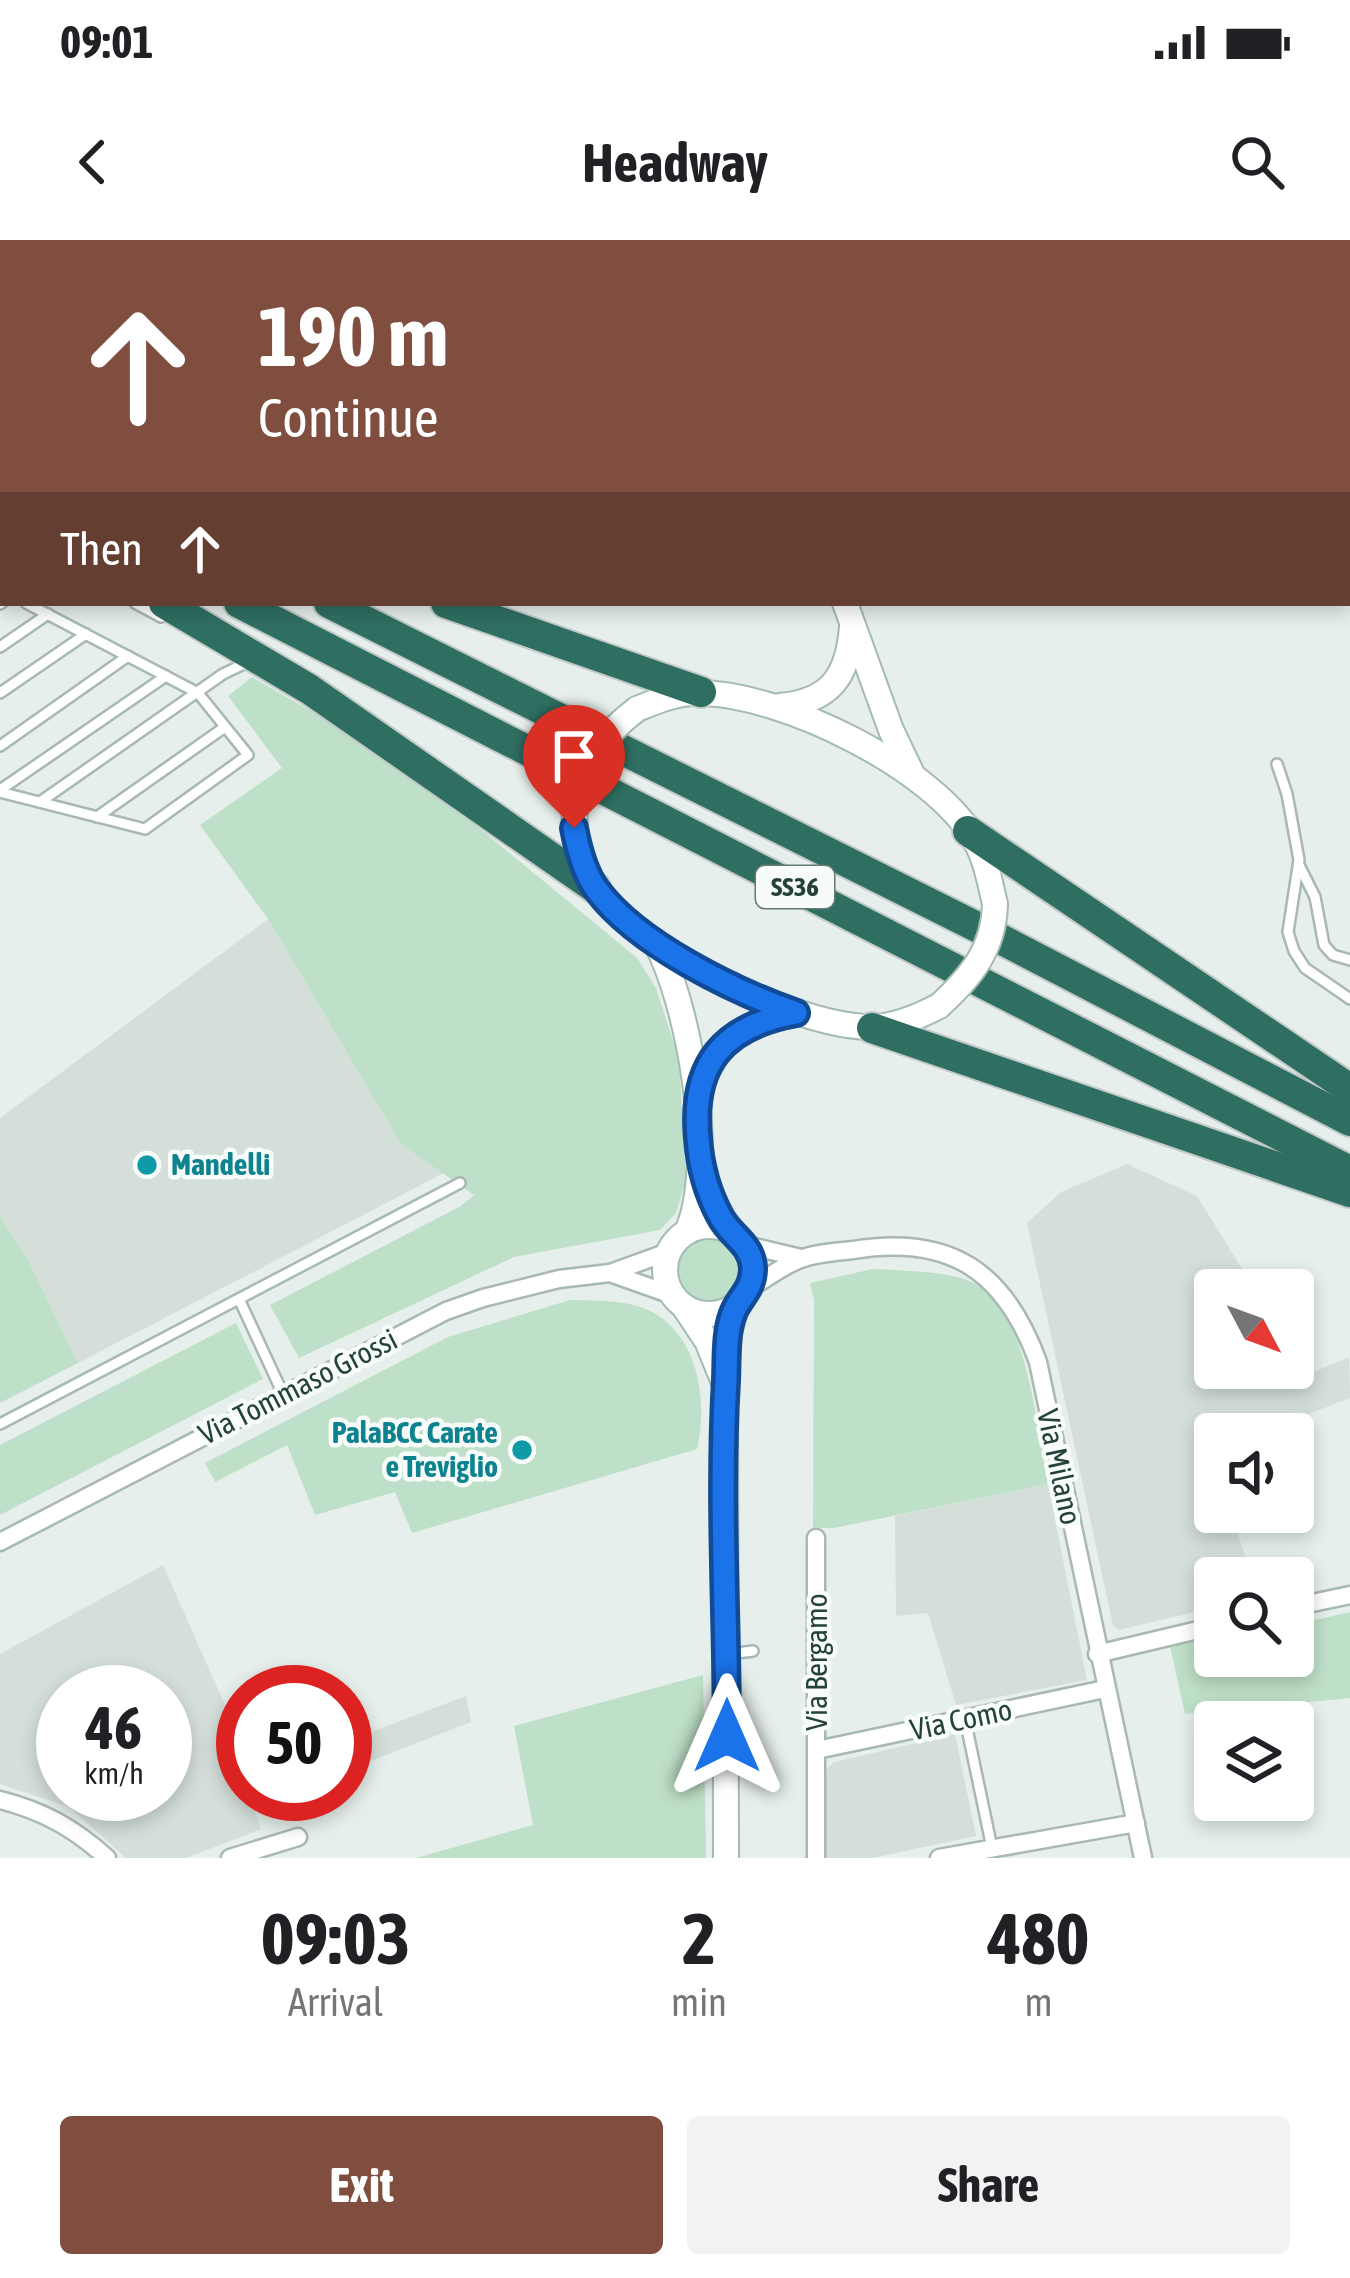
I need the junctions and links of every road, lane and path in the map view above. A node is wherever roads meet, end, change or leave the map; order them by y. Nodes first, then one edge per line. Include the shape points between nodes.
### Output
1 (32, 606) edge
2 (140, 606) edge
3 (169, 606) edge
4 (245, 606) edge
5 (335, 606) edge
6 (455, 606) edge
7 (849, 611) edge
8 (48, 614) junction
9 (86, 634) junction
10 (0, 646) edge
11 (128, 656) junction
12 (266, 662) junction
13 (223, 674) junction
14 (166, 676) junction
15 (701, 692) junction
16 (0, 693) edge
17 (198, 693) junction
18 (770, 706) junction
19 (225, 727) junction
20 (0, 746) edge
21 (1277, 764) dead end
22 (914, 778) junction
23 (0, 791) edge
24 (40, 802) junction
25 (97, 817) junction
26 (968, 831) junction
27 (1299, 865) junction
28 (595, 888) junction
29 (655, 940) junction
30 (1350, 960) edge
31 (1350, 999) edge
32 (796, 1013) junction
33 (872, 1028) junction
34 (1350, 1089) edge
35 (695, 1109) junction
36 (1350, 1120) edge
37 (700, 1167) junction
38 (1350, 1171) edge
39 (460, 1184) dead end
40 (1350, 1192) edge
41 (687, 1232) junction
42 (738, 1238) junction
43 (668, 1252) junction
44 (802, 1258) junction
45 (610, 1273) junction
46 (743, 1297) junction
47 (239, 1299) junction
48 (678, 1301) junction
49 (725, 1386) junction
50 (283, 1394) junction
51 (0, 1424) edge
52 (816, 1538) dead end
53 (0, 1542) edge
54 (1350, 1595) edge
55 (1314, 1603) edge
56 (1194, 1631) edge
57 (753, 1651) dead end
58 (727, 1654) junction
59 (1097, 1654) junction
60 (1105, 1689) junction
61 (965, 1719) junction
62 (817, 1750) junction
63 (0, 1800) edge
64 (1136, 1823) junction
65 (298, 1837) dead end
66 (992, 1848) junction
67 (107, 1858) edge
68 (230, 1858) edge
69 (726, 1858) edge
70 (816, 1858) edge
71 (939, 1858) edge
72 (1143, 1858) edge

1 - 8 lane
2 - 13 lane via 219,649 227,657
3 - 12 highway
4 - 38 highway, SS36
5 - 36 highway, SS36
6 - 15 highway
7 - 18 main road via 846,666 831,686 808,701
7 - 22 main road
8 - 9 lane
8 - 10 lane
9 - 11 lane
9 - 16 lane
11 - 14 lane
11 - 20 lane
12 - 13 lane via 243,662
12 - 28 highway
13 - 17 lane
14 - 17 lane
14 - 23 lane
15 - 18 main road
15 - 28 main road, bridge via 637,709 582,773 577,844
17 - 19 lane
17 - 24 lane
18 - 22 main road via 847,736
19 - 25 lane
19 - 25 lane via 248,755 145,829
21 - 27 lane
22 - 26 main road
23 - 24 lane
24 - 25 lane
26 - 33 main road, bridge via 995,904 995,926 976,969 939,1006
26 - 34 highway
27 - 30 lane via 1324,945
27 - 31 lane via 1288,932 1295,956
28 - 29 main road
29 - 32 main road via 726,984
29 - 35 main road via 684,1016
32 - 33 main road
32 - 35 main road via 753,1024 720,1047
33 - 40 highway
35 - 37 main road
37 - 41 main road
37 - 42 main road
39 - 47 lane
41 - 42 main road via 708,1226
41 - 43 main road
42 - 44 street, Via Milano
42 - 46 main road via 752,1259
43 - 45 street, Via Tommaso Grossi
43 - 48 main road via 664,1274
44 - 46 street, Via Milano
44 - 59 street, Via Milano via 871,1247 944,1253 998,1288 1023,1321
45 - 48 street, Via Tommaso Grossi
45 - 50 street, Via Tommaso Grossi via 446,1311
46 - 48 main road via 711,1315
46 - 49 main road via 729,1333
47 - 50 lane
47 - 51 lane
48 - 49 main road via 707,1341
49 - 58 main road
50 - 53 street, Via Tommaso Grossi
52 - 62 street, Via Bergamo
54 - 55 street
56 - 59 street
57 - 58 lane
58 - 69 main road
59 - 60 street, Via Milano
60 - 61 street, Via Como
60 - 64 street, Via Milano
61 - 62 street, Via Como
61 - 66 lane
62 - 70 street, Via Bergamo
63 - 67 street via 77,1831
64 - 66 street
64 - 72 street, Via Milano
65 - 68 street
66 - 71 street

